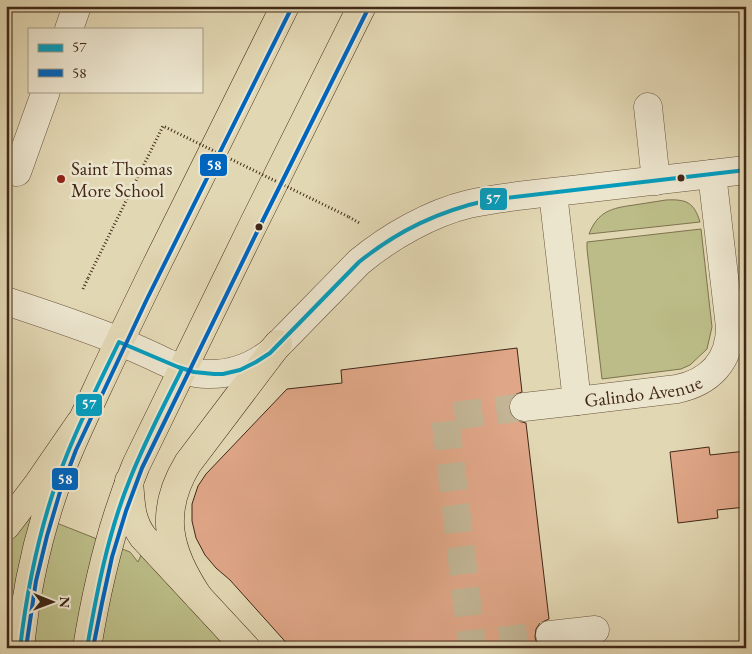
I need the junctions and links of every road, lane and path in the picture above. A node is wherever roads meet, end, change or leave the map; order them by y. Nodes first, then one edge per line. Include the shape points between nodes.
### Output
1 (77, 6) edge
2 (285, 6) edge
3 (362, 6) edge
4 (69, 28) edge
5 (46, 92) edge
6 (648, 107) dead end
7 (746, 170) edge
8 (17, 172) dead end
9 (712, 174) junction
10 (656, 181) junction
11 (553, 192) junction
12 (362, 224) dead end
13 (83, 289) dead end
14 (6, 301) edge
15 (119, 342) junction
16 (278, 344) junction
17 (182, 369) junction
18 (577, 401) junction
19 (524, 407) tunnel mouth
20 (80, 422) junction
21 (129, 481) junction
22 (6, 526) edge
23 (198, 596) junction
24 (595, 630) dead end
25 (550, 635) tunnel mouth
26 (20, 648) edge
27 (87, 648) edge
28 (246, 648) edge

1 - 4 street
2 - 15 main road
3 - 17 main road
5 - 8 street
6 - 10 street
7 - 9 street
9 - 10 street
9 - 18 street, Galindo Avenue via 730,327 730,340 723,359 710,374 689,386
10 - 11 street
11 - 16 street via 469,204 434,216 399,234 359,262
11 - 18 street, Galindo Avenue
12 - 13 path, bridge via 163,126
14 - 15 street
15 - 17 street
15 - 20 main road
16 - 17 street via 261,360 233,372 205,374
16 - 23 main road via 188,462 174,494 170,511 171,538 180,566
17 - 21 main road
18 - 19 street
20 - 22 main road
20 - 26 main road via 40,536
21 - 23 main road via 132,512 139,530
21 - 27 main road via 104,566
23 - 28 main road
24 - 25 street

